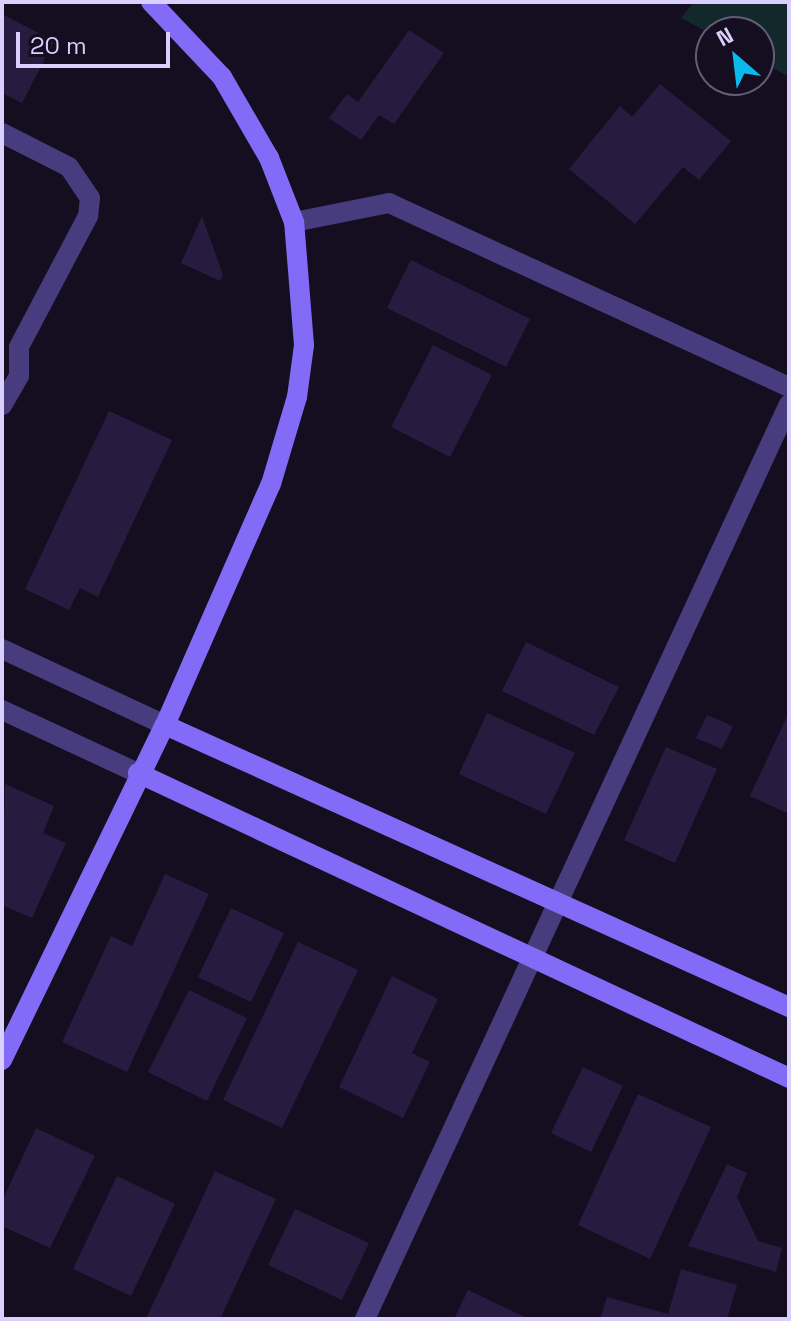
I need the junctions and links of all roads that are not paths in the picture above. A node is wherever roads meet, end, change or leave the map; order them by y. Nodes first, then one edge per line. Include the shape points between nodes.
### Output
1 (151, 2) edge
2 (2, 133) edge
3 (294, 222) junction
4 (789, 387) edge
5 (789, 404) edge
6 (2, 406) edge
7 (2, 649) edge
8 (2, 710) edge
9 (165, 725) junction
10 (138, 773) junction
11 (558, 901) junction
12 (530, 957) junction
13 (789, 1007) edge
14 (2, 1060) edge
15 (789, 1078) edge
16 (365, 1319) edge

1 - 3 street via 222,77 263,147
2 - 6 street via 69,167 90,198 88,216 19,347 19,376
3 - 4 street via 389,203
3 - 9 street via 304,345 287,441
5 - 11 street
7 - 9 street
8 - 10 street
9 - 10 street
9 - 11 street
10 - 12 street
10 - 14 street
11 - 12 street
11 - 13 street
12 - 15 street
12 - 16 street

